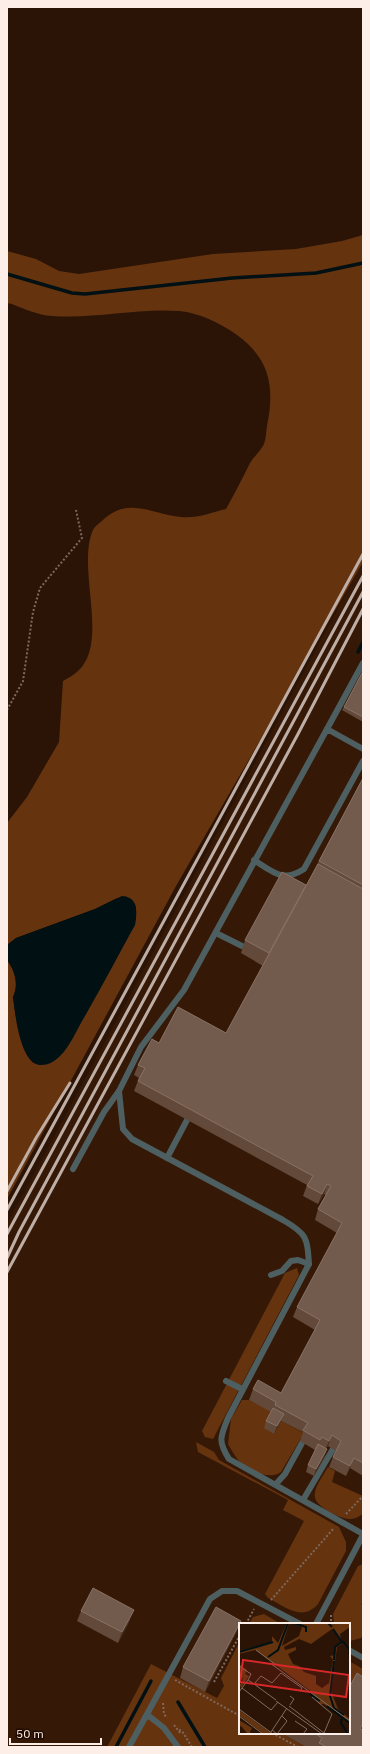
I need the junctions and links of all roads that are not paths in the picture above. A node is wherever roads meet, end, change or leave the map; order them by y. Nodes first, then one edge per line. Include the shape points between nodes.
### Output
1 (363, 663) edge
2 (328, 729) junction
3 (363, 749) edge
4 (363, 761) edge
5 (254, 860) junction
6 (216, 933) junction
7 (242, 946) dead end
8 (119, 1091) junction
9 (187, 1120) dead end
10 (167, 1158) junction
11 (73, 1169) dead end
12 (309, 1264) junction
13 (271, 1275) dead end
14 (226, 1381) dead end
15 (242, 1389) junction
16 (302, 1442) dead end
17 (333, 1449) dead end
18 (276, 1484) junction
19 (303, 1500) junction
20 (363, 1534) edge
21 (298, 1623) edge
22 (317, 1623) edge
23 (350, 1651) edge
24 (363, 1658) edge
25 (145, 1718) junction
26 (129, 1747) edge
27 (178, 1747) edge

1 - 2 lane
2 - 3 lane
2 - 5 lane
4 - 5 lane via 304,869 296,875 278,875
5 - 6 lane
6 - 7 lane
6 - 8 lane via 184,990 141,1047
8 - 10 lane via 123,1128 132,1139
8 - 11 lane via 104,1112
9 - 10 lane
10 - 12 lane via 296,1227 304,1234
12 - 13 lane via 298,1260 291,1261 282,1271
12 - 15 lane
14 - 15 lane
15 - 18 lane via 221,1435 221,1447 229,1459
16 - 18 lane via 285,1474
17 - 19 lane
18 - 19 lane
19 - 20 lane
20 - 22 lane
21 - 25 lane via 237,1591 222,1591 210,1599
23 - 24 lane
25 - 26 lane
25 - 27 lane via 149,1716 157,1721

